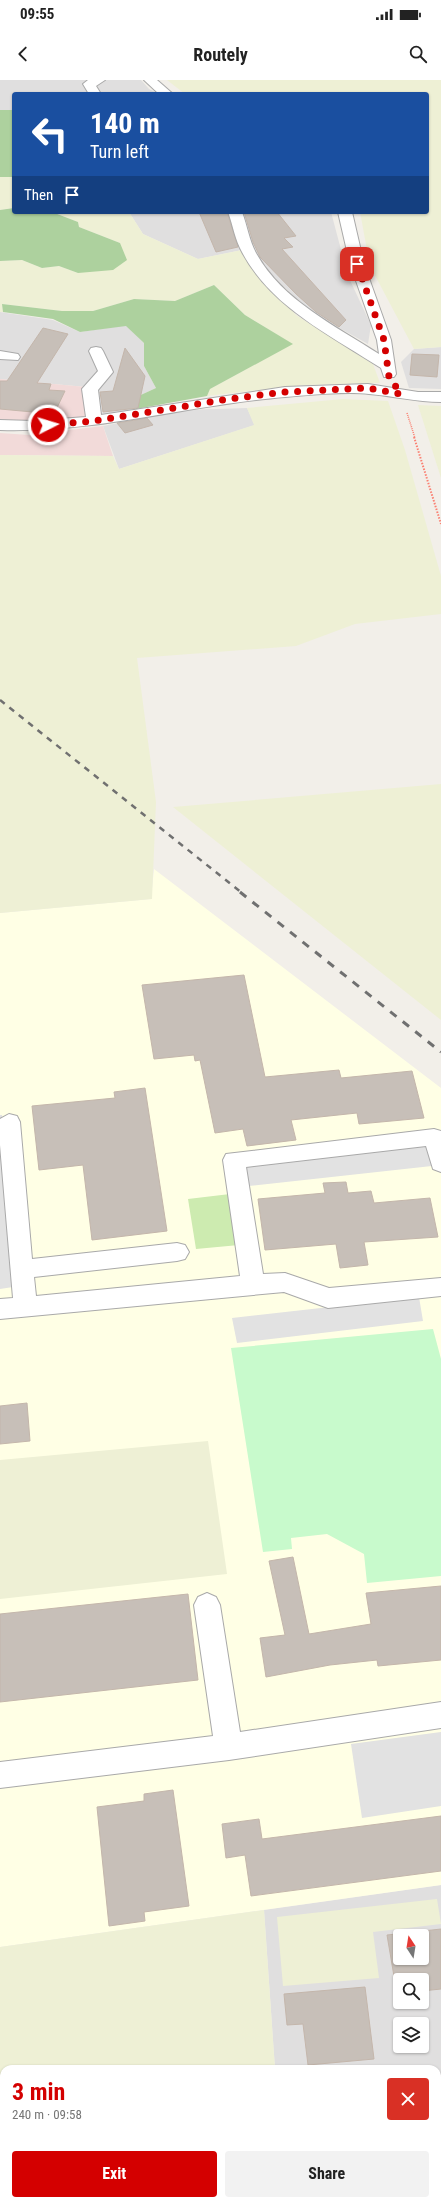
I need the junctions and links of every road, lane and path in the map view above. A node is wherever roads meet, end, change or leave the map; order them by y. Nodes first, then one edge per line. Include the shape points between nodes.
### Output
1 (99, 80) edge
2 (150, 80) edge
3 (94, 92) edge
4 (163, 92) edge
5 (236, 214) edge
6 (345, 214) edge
7 (96, 351) dead end
8 (388, 366) junction
9 (401, 394) junction
10 (441, 398) edge
11 (94, 421) junction
12 (0, 425) edge
13 (441, 524) edge
14 (8, 1122) dead end
15 (441, 1163) edge
16 (177, 1252) dead end
17 (22, 1269) junction
18 (253, 1284) junction
19 (441, 1287) edge
20 (25, 1307) junction
21 (0, 1309) edge
22 (207, 1604) dead end
23 (441, 1715) edge
24 (229, 1747) junction
25 (0, 1775) edge

1 - 3 street via 89,84
2 - 4 street
5 - 8 street via 249,253 281,293 313,320
6 - 8 street via 357,264 384,340
7 - 11 street via 106,372 90,389
8 - 9 street via 389,377
9 - 10 street
9 - 11 street via 368,388 285,392
9 - 13 path
11 - 12 street via 33,426
14 - 17 street
15 - 18 street via 434,1137 234,1160
16 - 17 street
17 - 20 street
18 - 19 street via 285,1282 328,1298
18 - 20 street
20 - 21 street
22 - 24 street
23 - 24 street
24 - 25 street

